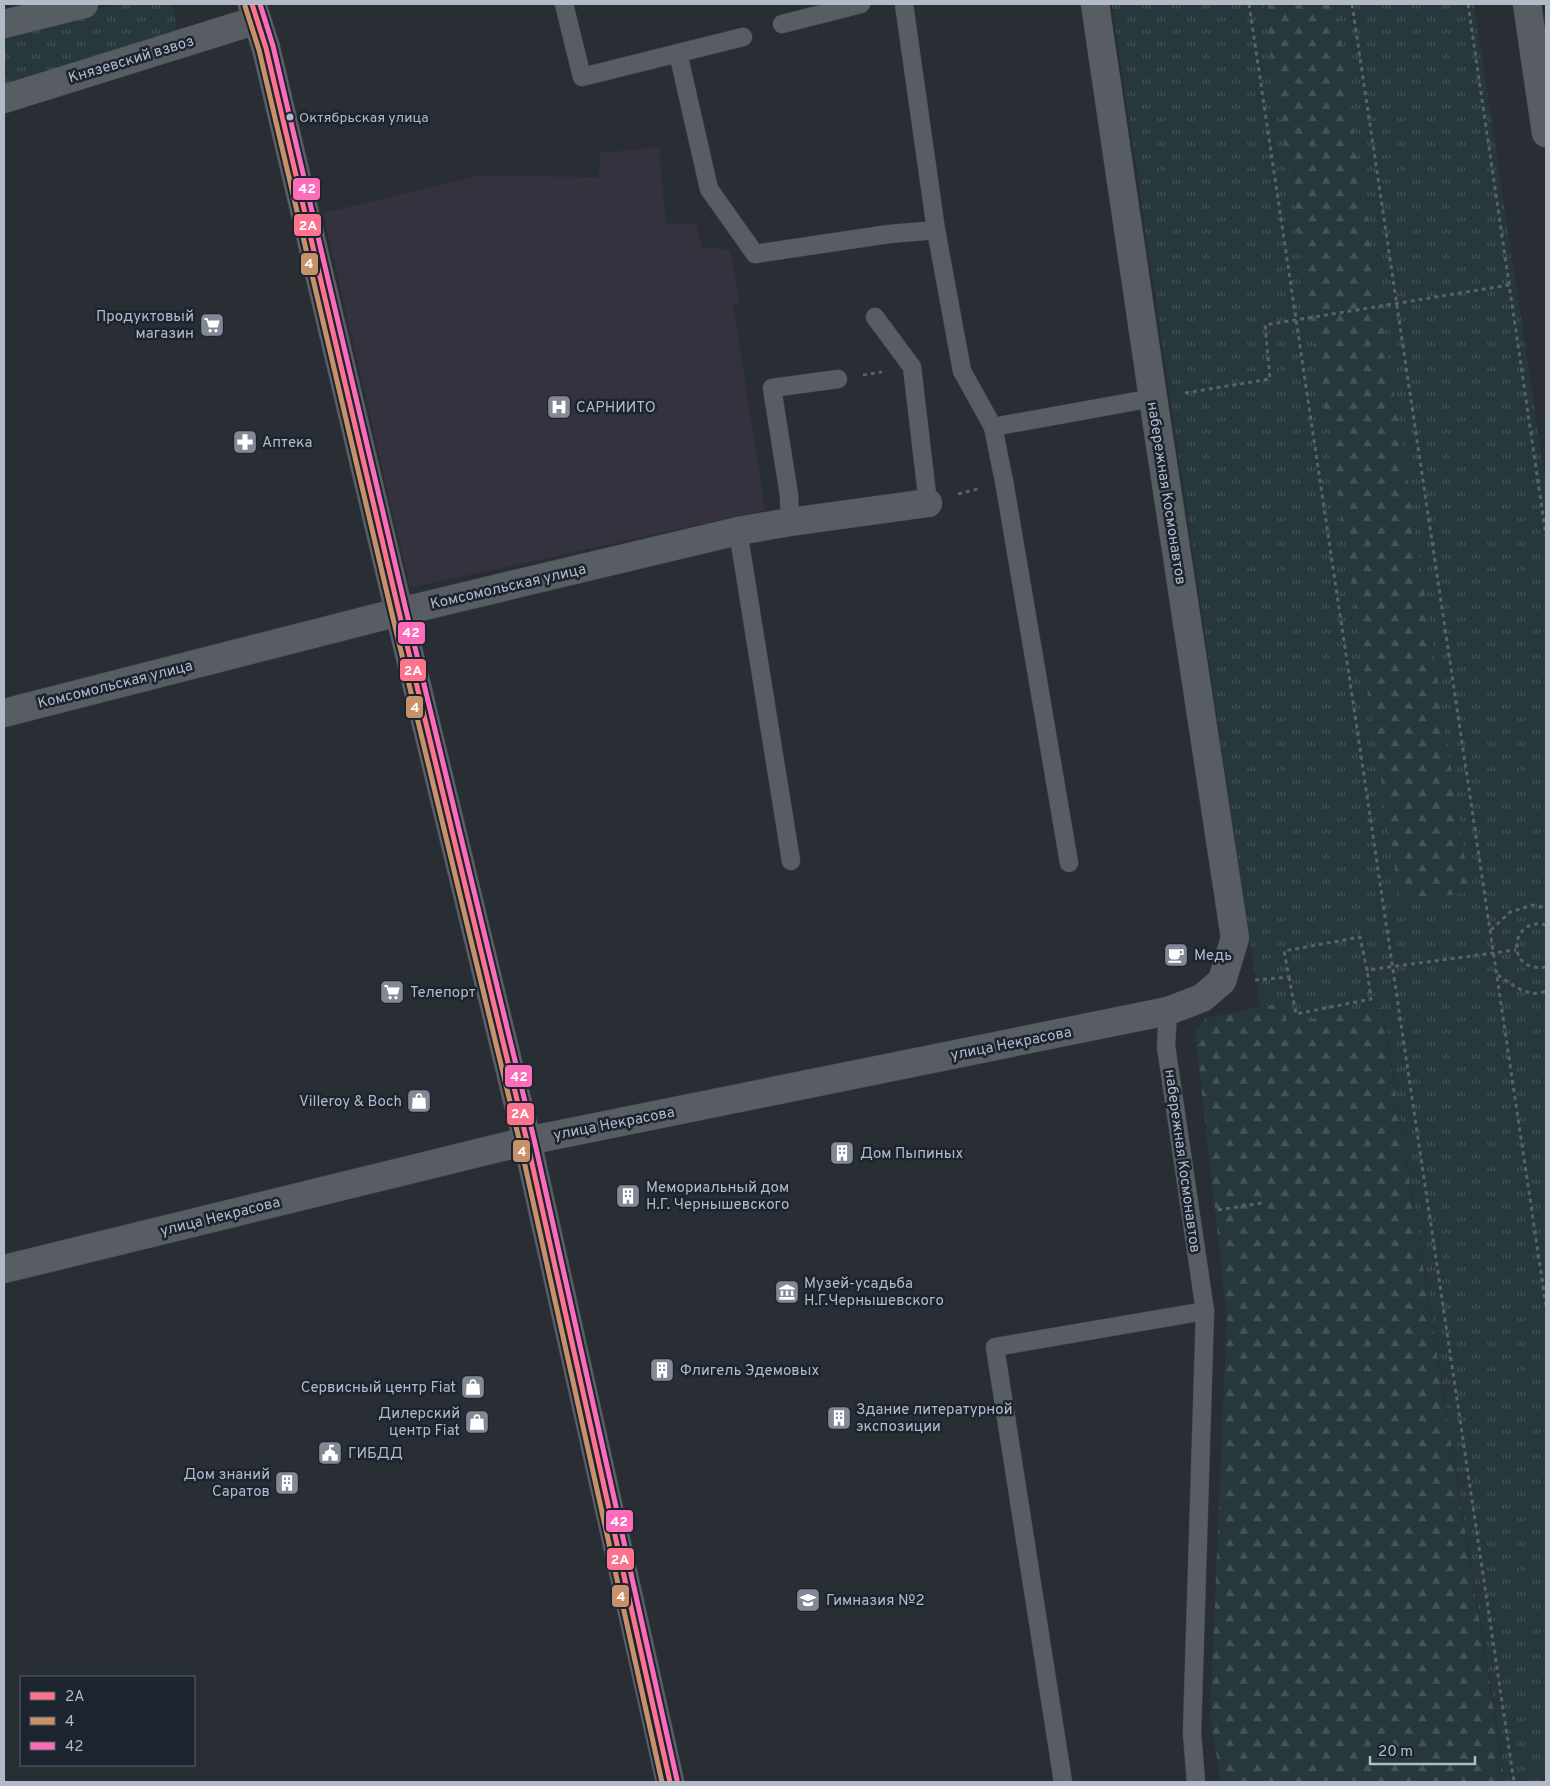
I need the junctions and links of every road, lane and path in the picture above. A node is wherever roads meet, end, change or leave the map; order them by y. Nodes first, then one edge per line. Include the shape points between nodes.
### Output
1 (84, 4) edge
2 (564, 4) edge
3 (862, 4) edge
4 (904, 4) edge
5 (1096, 4) edge
6 (1250, 4) edge
7 (1352, 4) edge
8 (1468, 4) edge
9 (1527, 4) edge
10 (255, 12) edge
11 (4, 24) edge
12 (782, 24) dead end
13 (743, 37) dead end
14 (678, 53) junction
15 (4, 99) edge
16 (1546, 133) edge
17 (936, 230) junction
18 (1510, 285) junction
19 (1397, 302) junction
20 (875, 317) dead end
21 (1297, 320) junction
22 (912, 367) junction
23 (838, 379) joint
24 (1153, 398) junction
25 (993, 427) junction
26 (1004, 481) junction
27 (928, 503) junction
28 (790, 522) junction
29 (738, 531) junction
30 (1546, 536) edge
31 (399, 612) junction
32 (4, 712) edge
33 (791, 861) dead end
34 (1069, 863) dead end
35 (1546, 908) edge
36 (1546, 925) edge
37 (1491, 930) junction
38 (1516, 950) junction
39 (1494, 953) junction
40 (1392, 966) junction
41 (1546, 967) edge
42 (1367, 970) junction
43 (1497, 975) junction
44 (1289, 977) junction
45 (1222, 981) junction
46 (1546, 991) edge
47 (1168, 1011) junction
48 (527, 1141) junction
49 (1262, 1202) dead end
50 (1192, 1215) junction
51 (4, 1269) edge
52 (1546, 1306) edge
53 (1206, 1311) junction
54 (670, 1782) edge
55 (1063, 1782) edge
56 (1196, 1782) edge
57 (1514, 1782) edge

1 - 11 street
2 - 14 lane via 582,76
3 - 12 lane
4 - 17 lane
5 - 24 street, набережная Космонавтов
6 - 21 path
7 - 19 path
8 - 18 path
9 - 16 street
10 - 15 street, Князевский взвоз
10 - 31 main road
13 - 14 lane
14 - 17 lane via 709,189 755,254
17 - 25 lane via 962,371
18 - 19 path
18 - 30 path
19 - 21 path
19 - 37 path
20 - 22 lane
21 - 24 path via 1265,325 1270,379
21 - 40 path
22 - 23 path
22 - 27 lane
23 - 28 lane via 772,388 789,495
24 - 25 lane
24 - 45 street, набережная Космонавтов via 1235,938
25 - 26 lane
26 - 27 path
26 - 34 lane
27 - 28 street, Комсомольская улица
28 - 29 street, Комсомольская улица
29 - 31 street, Комсомольская улица
29 - 33 lane
31 - 32 street, Комсомольская улица
31 - 48 main road
35 - 37 path via 1533,905 1510,912
36 - 38 path via 1530,925 1522,931
37 - 39 path
38 - 39 path
38 - 41 path via 1528,966
39 - 40 path
39 - 43 path
40 - 42 path
40 - 57 path
42 - 44 path via 1360,937 1284,952
42 - 44 path via 1371,999 1296,1014
43 - 46 path via 1519,990
43 - 52 path
44 - 45 path
45 - 47 street, улица Некрасова via 1202,998
47 - 48 street, улица Некрасова
47 - 50 lane, набережная Космонавтов via 1166,1046
48 - 51 street, улица Некрасова
48 - 54 main road
49 - 50 path
50 - 53 lane, набережная Космонавтов
53 - 55 lane via 995,1347
53 - 56 lane, набережная Космонавтов via 1192,1733

